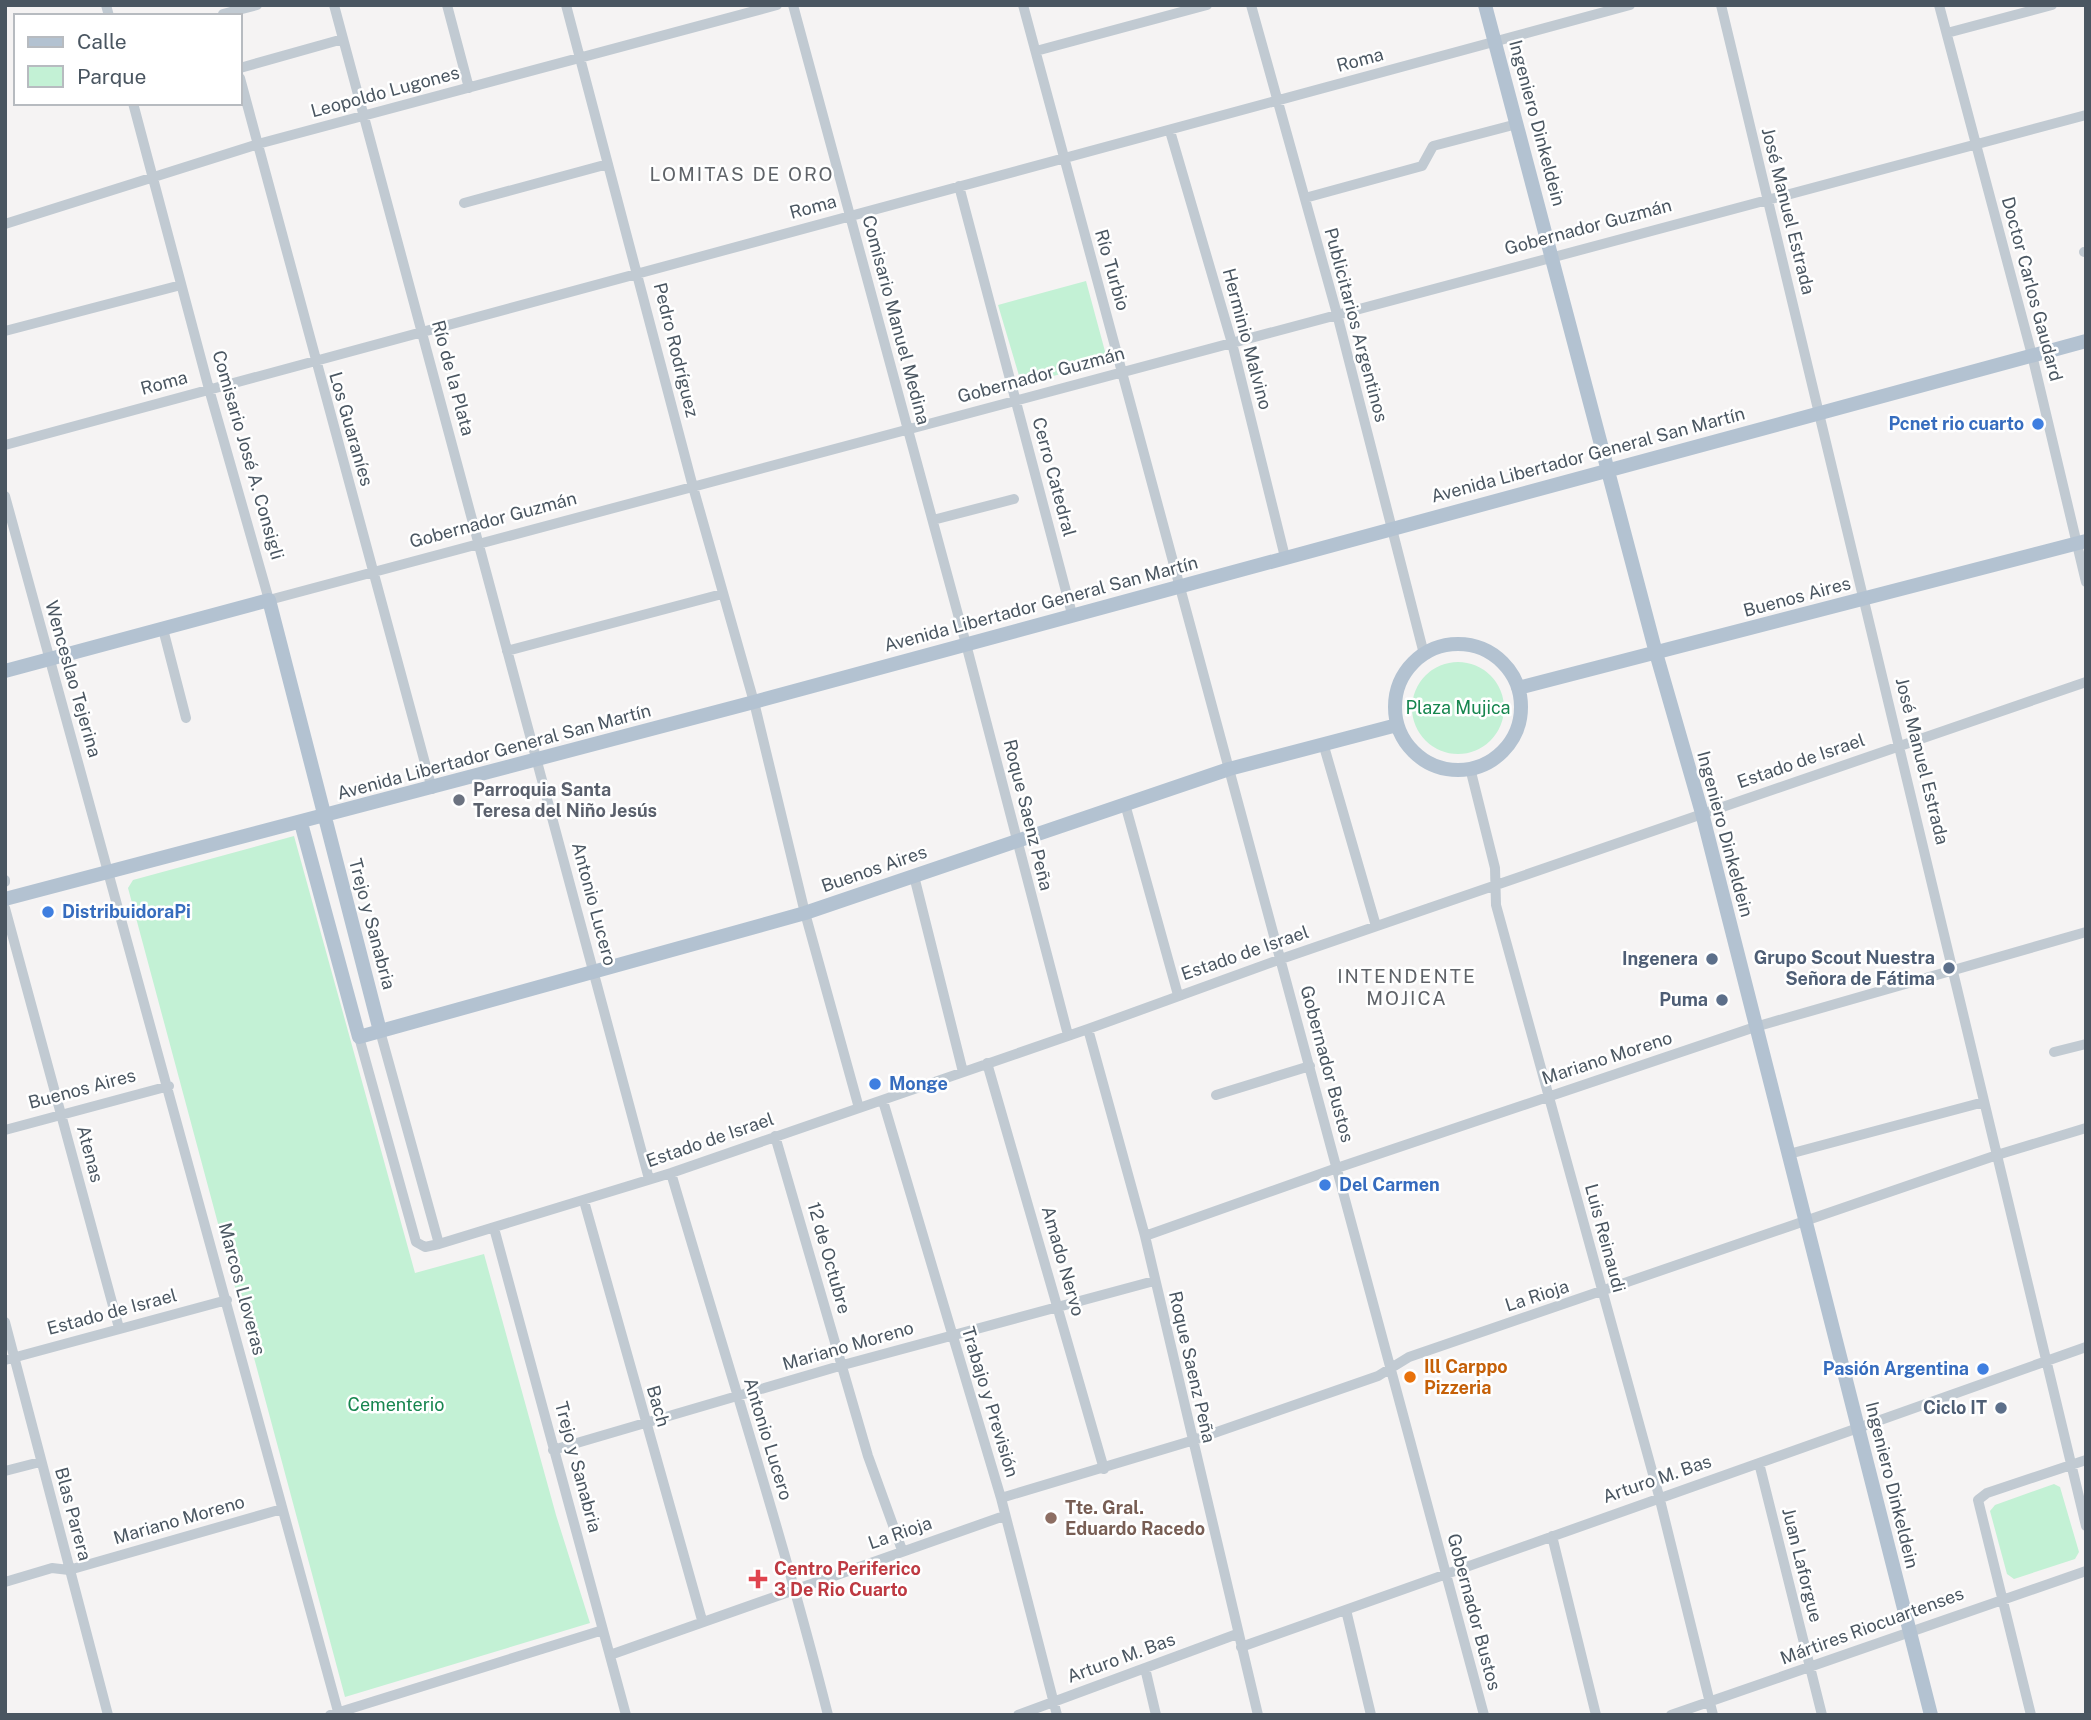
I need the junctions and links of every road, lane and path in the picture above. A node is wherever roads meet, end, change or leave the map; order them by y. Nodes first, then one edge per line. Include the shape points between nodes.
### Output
1 (257, 5) edge
2 (334, 5) edge
3 (447, 5) edge
4 (566, 5) edge
5 (777, 5) edge
6 (793, 5) edge
7 (1023, 5) edge
8 (1207, 5) edge
9 (1251, 5) edge
10 (1485, 5) edge
11 (1630, 5) edge
12 (1721, 5) edge
13 (1939, 5) edge
14 (2052, 5) edge
15 (222, 12) edge
16 (1947, 33) junction
17 (343, 39) junction
18 (1494, 41) junction
19 (1036, 51) junction
20 (580, 58) junction
21 (242, 67) edge
22 (242, 85) edge
23 (469, 88) junction
24 (1278, 100) junction
25 (134, 105) edge
26 (2086, 114) edge
27 (364, 116) junction
28 (1517, 124) junction
29 (1170, 131) junction
30 (1975, 143) junction
31 (258, 144) junction
32 (1063, 160) junction
33 (608, 163) junction
34 (153, 175) junction
35 (959, 186) junction
36 (1305, 198) junction
37 (1766, 199) junction
38 (464, 203) dead end
39 (850, 215) junction
40 (5, 224) edge
41 (1553, 257) junction
42 (638, 273) junction
43 (181, 285) junction
44 (1337, 314) junction
45 (5, 331) edge
46 (422, 331) junction
47 (2086, 341) edge
48 (1231, 344) junction
49 (2032, 355) junction
50 (314, 361) junction
51 (1123, 374) junction
52 (209, 390) junction
53 (1016, 401) junction
54 (1819, 413) junction
55 (908, 430) junction
56 (5, 444) edge
57 (1609, 469) junction
58 (693, 487) junction
59 (5, 496) edge
60 (1014, 499) dead end
61 (933, 520) junction
62 (1390, 528) junction
63 (2081, 542) edge
64 (479, 544) junction
65 (1285, 557) junction
66 (373, 572) junction
67 (2086, 582) edge
68 (1177, 586) junction
69 (722, 594) junction
70 (1865, 599) junction
71 (269, 600) junction
72 (1072, 614) junction
73 (163, 629) junction
74 (966, 644) junction
75 (507, 651) junction
76 (1656, 653) junction
77 (1424, 654) junction
78 (48, 659) junction
79 (5, 671) edge
80 (2086, 682) edge
81 (1518, 688) junction
82 (754, 702) junction
83 (186, 718) dead end
84 (1397, 725) junction
85 (1323, 743) junction
86 (1900, 746) junction
87 (537, 760) junction
88 (1470, 768) junction
89 (1229, 769) junction
90 (432, 789) junction
91 (1125, 804) junction
92 (1702, 813) junction
93 (325, 817) junction
94 (301, 823) junction
95 (1016, 842) junction
96 (110, 872) junction
97 (914, 876) junction
98 (1497, 887) junction
99 (5, 899) edge
100 (5, 908) edge
101 (805, 913) junction
102 (1376, 926) junction
103 (2086, 932) edge
104 (1281, 959) junction
105 (1954, 969) junction
106 (594, 971) junction
107 (1178, 995) junction
108 (1755, 1027) junction
109 (1088, 1029) junction
110 (380, 1031) junction
111 (1068, 1035) junction
112 (359, 1037) junction
113 (2086, 1044) edge
114 (2054, 1052) dead end
115 (987, 1063) junction
116 (1310, 1066) junction
117 (963, 1072) junction
118 (169, 1086) junction
119 (1216, 1095) dead end
120 (1549, 1096) junction
121 (883, 1101) junction
122 (1984, 1102) junction
123 (859, 1108) junction
124 (62, 1115) junction
125 (2086, 1128) edge
126 (5, 1130) edge
127 (775, 1136) junction
128 (1789, 1154) junction
129 (1997, 1155) junction
130 (1337, 1168) junction
131 (671, 1174) junction
132 (649, 1179) junction
133 (584, 1201) junction
134 (1806, 1221) junction
135 (494, 1228) junction
136 (1145, 1236) junction
137 (439, 1244) junction
138 (1154, 1281) junction
139 (1601, 1293) junction
140 (227, 1300) junction
141 (1058, 1307) junction
142 (5, 1322) edge
143 (118, 1328) junction
144 (952, 1335) junction
145 (2086, 1348) edge
146 (10, 1358) edge
147 (2044, 1362) junction
148 (843, 1366) junction
149 (1391, 1370) junction
150 (736, 1397) junction
151 (645, 1424) junction
152 (1857, 1427) junction
153 (1191, 1441) junction
154 (553, 1450) junction
155 (2086, 1460) edge
156 (40, 1462) junction
157 (1759, 1463) junction
158 (2071, 1465) junction
159 (1104, 1469) junction
160 (5, 1471) edge
161 (1659, 1496) junction
162 (1001, 1497) junction
163 (282, 1509) junction
164 (1004, 1516) junction
165 (2086, 1527) edge
166 (1552, 1536) junction
167 (902, 1550) junction
168 (69, 1570) junction
169 (2086, 1572) edge
170 (1445, 1574) junction
171 (5, 1582) edge
172 (796, 1588) junction
173 (2001, 1599) junction
174 (1346, 1610) junction
175 (702, 1620) junction
176 (603, 1630) junction
177 (1909, 1630) junction
178 (1237, 1634) junction
179 (1241, 1647) junction
180 (610, 1654) junction
181 (1145, 1668) junction
182 (1809, 1668) junction
183 (1055, 1701) junction
184 (1710, 1701) junction
185 (336, 1714) edge
186 (108, 1715) edge
187 (626, 1715) edge
188 (828, 1715) edge
189 (1018, 1715) edge
190 (1057, 1715) edge
191 (1156, 1715) edge
192 (1258, 1715) edge
193 (1371, 1715) edge
194 (1484, 1715) edge
195 (1596, 1715) edge
196 (1671, 1715) edge
197 (1713, 1715) edge
198 (1822, 1715) edge
199 (1931, 1715) edge
200 (2031, 1715) edge

1 - 15 street
2 - 17 street, Río de la Plata
3 - 23 street
4 - 20 street, Pedro Rodríguez
5 - 20 street, Leopoldo Lugones
6 - 39 street, Comisario Manuel Medina
7 - 19 street, Río Turbio
8 - 19 street
9 - 24 street, Publicitarios Argentinos
10 - 18 main road, Ingeniero Dinkeldein
11 - 18 street, Roma
12 - 37 street, José Manuel Estrada
13 - 16 street, Doctor Carlos Gaudard
14 - 16 street
16 - 30 street, Doctor Carlos Gaudard
17 - 21 street
17 - 27 street, Río de la Plata
18 - 24 street, Roma
18 - 28 main road, Ingeniero Dinkeldein
19 - 32 street, Río Turbio
20 - 23 street, Leopoldo Lugones
20 - 33 street, Pedro Rodríguez
22 - 31 street, Los Guaraníes
23 - 27 street, Leopoldo Lugones
24 - 29 street, Roma
24 - 36 street, Publicitarios Argentinos
25 - 34 street, Comisario José A. Consigli
26 - 30 street, Gobernador Guzmán
27 - 31 street, Leopoldo Lugones
27 - 46 street, Río de la Plata
28 - 36 street via 1433,146 1422,166
28 - 41 main road, Ingeniero Dinkeldein
29 - 32 street, Roma
29 - 48 street, Herminio Malvino
30 - 37 street, Gobernador Guzmán
30 - 49 street, Doctor Carlos Gaudard
31 - 34 street, Leopoldo Lugones
31 - 50 street, Los Guaraníes
32 - 35 street, Roma
32 - 51 street, Río Turbio
33 - 38 street
33 - 42 street, Pedro Rodríguez
34 - 40 street, Leopoldo Lugones
34 - 43 street, Comisario José A. Consigli
35 - 39 street, Roma
35 - 53 street, Cerro Catedral
36 - 44 street, Publicitarios Argentinos
37 - 41 street, Gobernador Guzmán
37 - 54 street, José Manuel Estrada
39 - 42 street, Roma
39 - 55 street, Comisario Manuel Medina
41 - 44 street, Gobernador Guzmán
41 - 57 main road, Ingeniero Dinkeldein
42 - 46 street, Roma
42 - 58 street, Pedro Rodríguez
43 - 45 street
43 - 52 street, Comisario José A. Consigli
44 - 48 street, Gobernador Guzmán
44 - 62 street, Publicitarios Argentinos
46 - 50 street, Roma
46 - 64 street, Río de la Plata
47 - 49 main road, Avenida Libertador General San Martín
48 - 51 street, Gobernador Guzmán
48 - 65 street, Herminio Malvino
49 - 54 main road, Avenida Libertador General San Martín
49 - 63 street, Doctor Carlos Gaudard
50 - 52 street, Roma
50 - 66 street, Los Guaraníes
51 - 53 street, Gobernador Guzmán
51 - 68 street, Río Turbio
52 - 56 street, Roma
52 - 71 street, Comisario José A. Consigli
53 - 55 street, Gobernador Guzmán
53 - 72 street, Cerro Catedral
54 - 57 main road, Avenida Libertador General San Martín
54 - 70 street, José Manuel Estrada
55 - 58 street, Gobernador Guzmán
55 - 61 street, Comisario Manuel Medina
57 - 62 main road, Avenida Libertador General San Martín
57 - 76 main road, Ingeniero Dinkeldein
58 - 64 street, Gobernador Guzmán
58 - 69 street, Pedro Rodríguez
59 - 78 street, Wenceslao Tejerina
60 - 61 street
61 - 74 street, Comisario Manuel Medina
62 - 65 main road, Avenida Libertador General San Martín
62 - 77 street, Publicitarios Argentinos
63 - 67 street, Doctor Carlos Gaudard
63 - 70 main road, Buenos Aires
64 - 66 street, Gobernador Guzmán
64 - 75 street, Río de la Plata
65 - 68 main road, Avenida Libertador General San Martín
66 - 71 street, Gobernador Guzmán
66 - 90 street, Los Guaraníes
68 - 72 main road, Avenida Libertador General San Martín
68 - 89 street, Gobernador Bustos
69 - 75 street
69 - 82 street, Pedro Rodríguez
70 - 76 main road, Buenos Aires
70 - 86 street, José Manuel Estrada
71 - 73 main road, Gobernador Guzmán
71 - 93 main road, Comisario José A. Consigli
72 - 74 main road, Avenida Libertador General San Martín
73 - 78 main road, Gobernador Guzmán
73 - 83 street
74 - 82 main road, Avenida Libertador General San Martín
74 - 95 street, Roque Saenz Peña
75 - 87 street, Río de la Plata
76 - 81 main road, Buenos Aires
76 - 92 main road, Ingeniero Dinkeldein
77 - 81 main road via 1455,644 1487,651 1501,660
77 - 84 main road via 1409,667 1399,685
78 - 79 main road, Gobernador Guzmán
78 - 96 street, Wenceslao Tejerina
80 - 86 street, Estado de Israel
81 - 88 main road via 1521,709 1506,747 1490,761
82 - 87 main road, Avenida Libertador General San Martín
82 - 101 street
84 - 85 main road, Buenos Aires
84 - 88 main road via 1405,742 1433,765
85 - 89 main road, Buenos Aires
85 - 102 street
86 - 92 street, Estado de Israel
86 - 105 street, José Manuel Estrada
87 - 90 main road, Avenida Libertador General San Martín
87 - 106 street, Antonio Lucero
88 - 98 street, Luis Reinaudi
89 - 91 main road, Buenos Aires
89 - 104 street, Gobernador Bustos
90 - 93 main road, Avenida Libertador General San Martín
91 - 95 main road, Buenos Aires
91 - 107 street
92 - 98 street, Estado de Israel
92 - 108 main road, Ingeniero Dinkeldein
93 - 94 main road, Avenida Libertador General San Martín
93 - 110 main road, Trejo y Sanabria
94 - 96 main road, Avenida Libertador General San Martín
94 - 112 main road
95 - 97 main road, Buenos Aires
95 - 111 street, Roque Saenz Peña
96 - 99 main road, Avenida Libertador General San Martín
96 - 118 street, Marcos Lloveras
97 - 101 main road, Buenos Aires
97 - 117 street
98 - 102 street, Estado de Israel
98 - 120 street, Luis Reinaudi via 1496,905
100 - 124 street, Atenas
101 - 106 main road, Buenos Aires
101 - 123 street
102 - 104 street, Estado de Israel
103 - 105 street, Mariano Moreno
104 - 107 street, Estado de Israel
104 - 116 street, Gobernador Bustos
105 - 108 street, Mariano Moreno
105 - 122 street, José Manuel Estrada
106 - 110 main road, Buenos Aires
106 - 132 street, Antonio Lucero
107 - 109 street, Estado de Israel
108 - 120 street, Mariano Moreno
108 - 128 main road, Ingeniero Dinkeldein
109 - 111 street, Estado de Israel
109 - 136 street, Roque Saenz Peña
110 - 112 main road, Buenos Aires
110 - 137 street, Trejo y Sanabria
111 - 115 street, Estado de Israel
112 - 137 street, Estado de Israel via 415,1242 425,1247
113 - 114 street
115 - 117 street, Estado de Israel
115 - 141 street, Amado Nervo
116 - 119 street
116 - 130 street, Gobernador Bustos
117 - 121 street, Estado de Israel
118 - 124 street, Buenos Aires
118 - 140 street, Marcos Lloveras
120 - 130 street, Mariano Moreno
120 - 139 street, Luis Reinaudi
121 - 123 street, Estado de Israel
121 - 144 street, Trabajo y Previsión
122 - 128 street
122 - 129 street, José Manuel Estrada
123 - 127 street, Estado de Israel
124 - 126 street, Buenos Aires
124 - 143 street, Atenas
125 - 129 street, La Rioja
127 - 131 street, Estado de Israel
127 - 148 street, 12 de Octubre
128 - 134 main road, Ingeniero Dinkeldein
129 - 134 street, La Rioja
129 - 147 street, José Manuel Estrada
130 - 136 street, Mariano Moreno
130 - 149 street, Gobernador Bustos
131 - 132 street, Estado de Israel
131 - 150 street, Antonio Lucero
132 - 133 street, Estado de Israel
133 - 135 street, Estado de Israel
133 - 151 street, Bach
134 - 139 street, La Rioja
134 - 152 main road, Ingeniero Dinkeldein
135 - 137 street, Estado de Israel
135 - 154 street, Trejo y Sanabria
136 - 138 street, Roque Saenz Peña
138 - 141 street, Mariano Moreno
138 - 153 street, Roque Saenz Peña
139 - 149 street, La Rioja via 1409,1357
139 - 161 street, Luis Reinaudi
140 - 143 street, Estado de Israel
140 - 163 street, Marcos Lloveras
141 - 144 street, Mariano Moreno
141 - 159 street, Amado Nervo
142 - 146 street, Blas Parera
143 - 146 street, Estado de Israel
144 - 148 street, Mariano Moreno
144 - 162 street, Trabajo y Previsión
145 - 147 street, Arturo M. Bas
146 - 156 street, Blas Parera
147 - 152 street, Arturo M. Bas
147 - 158 street, José Manuel Estrada
148 - 150 street, Mariano Moreno
148 - 167 street, 12 de Octubre via 868,1456
149 - 153 street, La Rioja
149 - 170 street, Gobernador Bustos
150 - 151 street, Mariano Moreno
150 - 172 street, Antonio Lucero
151 - 154 street, Mariano Moreno
151 - 175 street, Bach
152 - 157 street, Arturo M. Bas
152 - 177 main road, Ingeniero Dinkeldein
153 - 159 street, La Rioja
153 - 178 street, Roque Saenz Peña
154 - 176 street, Trejo y Sanabria
155 - 158 street
156 - 160 street
156 - 168 street, Blas Parera
157 - 161 street, Arturo M. Bas
157 - 182 street, Juan Laforgue
158 - 165 street, José Manuel Estrada
158 - 173 street via 1978,1500
159 - 162 street, La Rioja
161 - 166 street, Arturo M. Bas
161 - 184 street, Luis Reinaudi
162 - 164 street, Trabajo y Previsión
163 - 168 street, Mariano Moreno
163 - 185 street, Marcos Lloveras
164 - 167 street, La Rioja
164 - 183 street, Trabajo y Previsión
166 - 170 street, Arturo M. Bas
166 - 195 street
167 - 172 street, La Rioja
168 - 171 street, Mariano Moreno via 52,1568
168 - 186 street, Blas Parera
169 - 173 street, Mártires Riocuartenses
170 - 174 street, Arturo M. Bas
170 - 194 street, Gobernador Bustos
172 - 175 street, La Rioja
172 - 188 street, Antonio Lucero
173 - 177 street, Mártires Riocuartenses
173 - 200 street
174 - 179 street, Arturo M. Bas
174 - 193 street
175 - 180 street, La Rioja
176 - 180 street, Trejo y Sanabria
176 - 185 street
177 - 182 street, Mártires Riocuartenses
177 - 199 main road, Ingeniero Dinkeldein
178 - 179 street, Roque Saenz Peña
178 - 181 street, Arturo M. Bas
179 - 192 street, Roque Saenz Peña
180 - 187 street, Trejo y Sanabria
181 - 183 street, Arturo M. Bas
181 - 191 street
182 - 184 street, Mártires Riocuartenses
182 - 198 street, Juan Laforgue
183 - 189 street, Arturo M. Bas
183 - 190 street, Trabajo y Previsión
184 - 196 street, Mártires Riocuartenses
184 - 197 street, Luis Reinaudi

